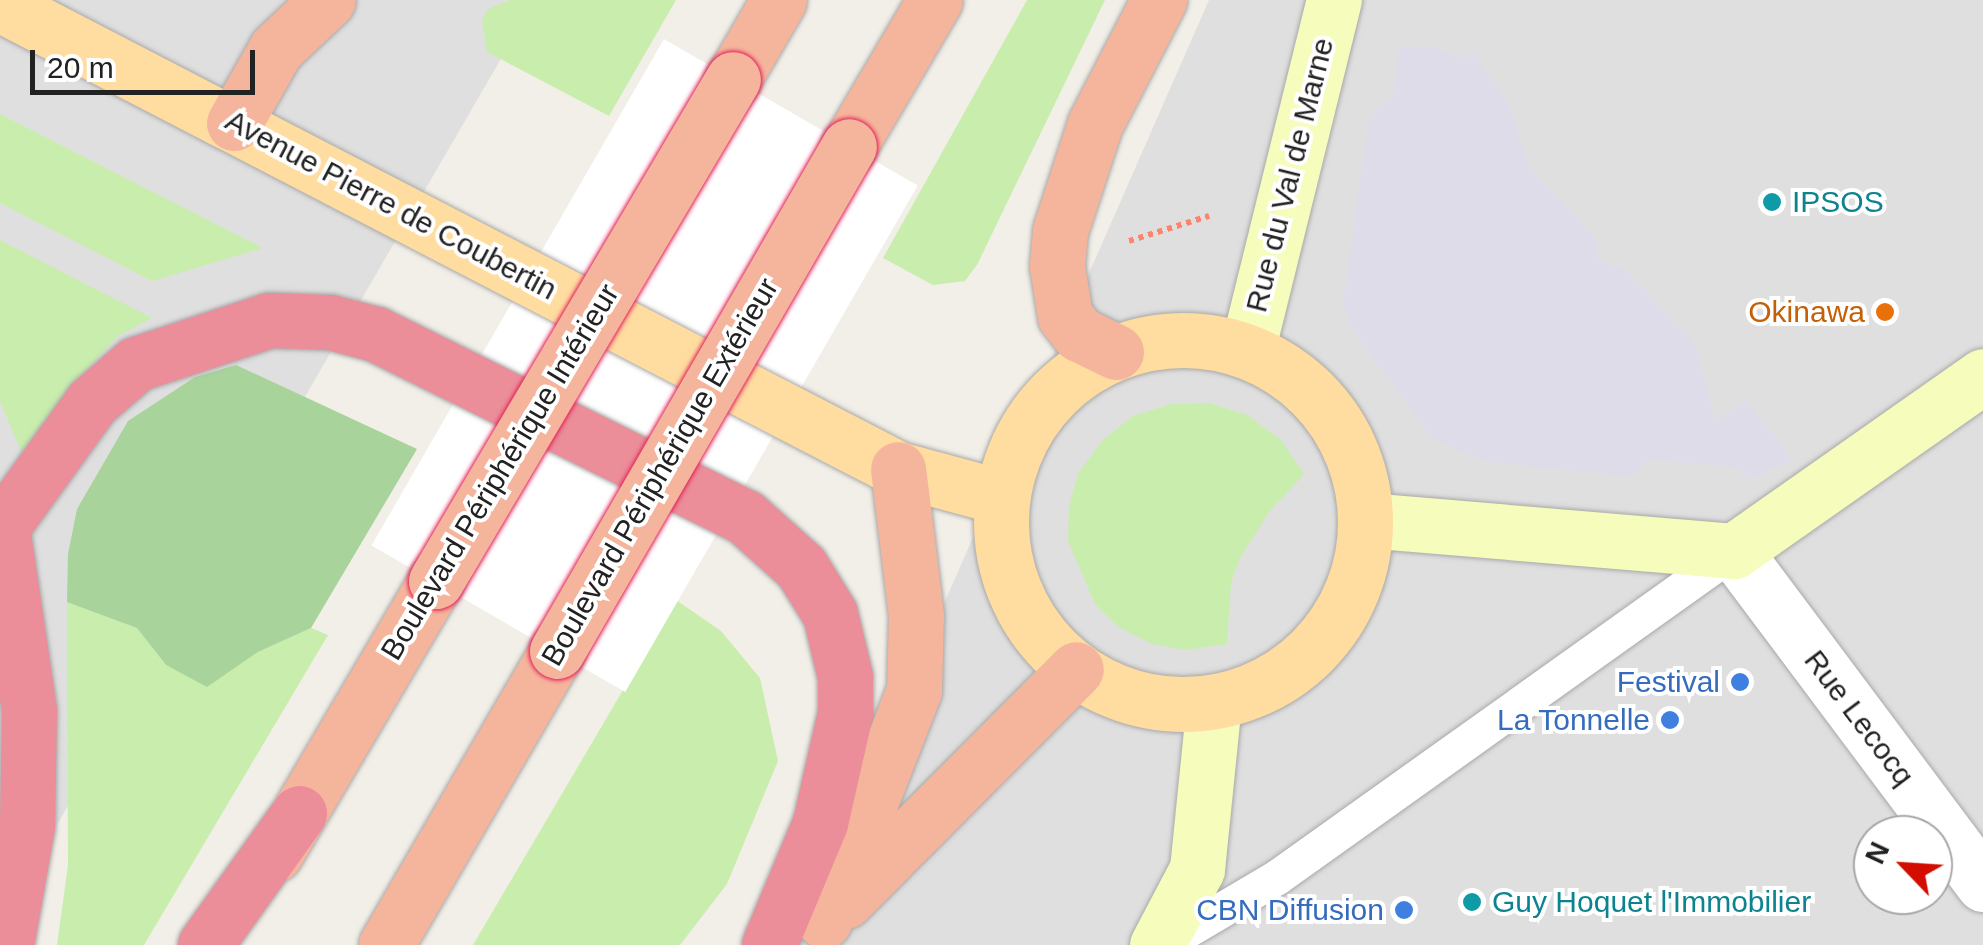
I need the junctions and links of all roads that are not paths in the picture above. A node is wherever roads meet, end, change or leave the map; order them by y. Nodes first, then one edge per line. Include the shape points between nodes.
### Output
1 (328, 0) edge
2 (778, 0) edge
3 (934, 0) edge
4 (1160, 0) edge
5 (1334, 0) edge
6 (0, 4) edge
7 (234, 122) junction
8 (1247, 350) junction
9 (1116, 352) junction
10 (1983, 376) edge
11 (898, 470) junction
12 (1002, 497) junction
13 (2, 519) edge
14 (1366, 520) junction
15 (1734, 552) junction
16 (1076, 670) junction
17 (1214, 702) junction
18 (299, 813) junction
19 (1983, 884) edge
20 (811, 933) edge
21 (6, 945) edge
22 (204, 945) edge
23 (224, 945) edge
24 (386, 945) edge
25 (769, 945) edge
26 (1160, 945) edge

1 - 7 highway via 276,49
2 - 18 highway, Boulevard Périphérique Intérieur, bridge
3 - 24 highway, Boulevard Périphérique Extérieur, bridge
4 - 9 highway via 1095,124 1060,232 1056,266 1065,316 1079,334
5 - 8 main road, Rue du Val de Marne
6 - 7 main road, Avenue Pierre de Coubertin
7 - 11 main road, Avenue Pierre de Coubertin
8 - 9 main road via 1160,341
8 - 14 main road via 1295,378 1333,418 1358,466
9 - 12 main road via 1049,397 1027,427
10 - 15 main road
11 - 12 main road, Avenue Pierre de Coubertin
11 - 20 highway via 916,615 914,690
12 - 16 main road via 1010,580 1028,618
13 - 21 highway via 30,711 27,826
13 - 25 highway via 92,402 136,364 268,320 330,322 376,334 746,517 801,567 830,614 845,677 830,788
14 - 15 main road
14 - 17 main road via 1352,586 1338,618 1306,658 1263,686
15 - 19 street, Rue Lecocq
15 - 26 lane via 1277,876
16 - 17 main road via 1127,697 1170,705
16 - 20 highway
17 - 26 main road via 1198,869
18 - 22 highway
18 - 23 highway, Boulevard Périphérique Intérieur

